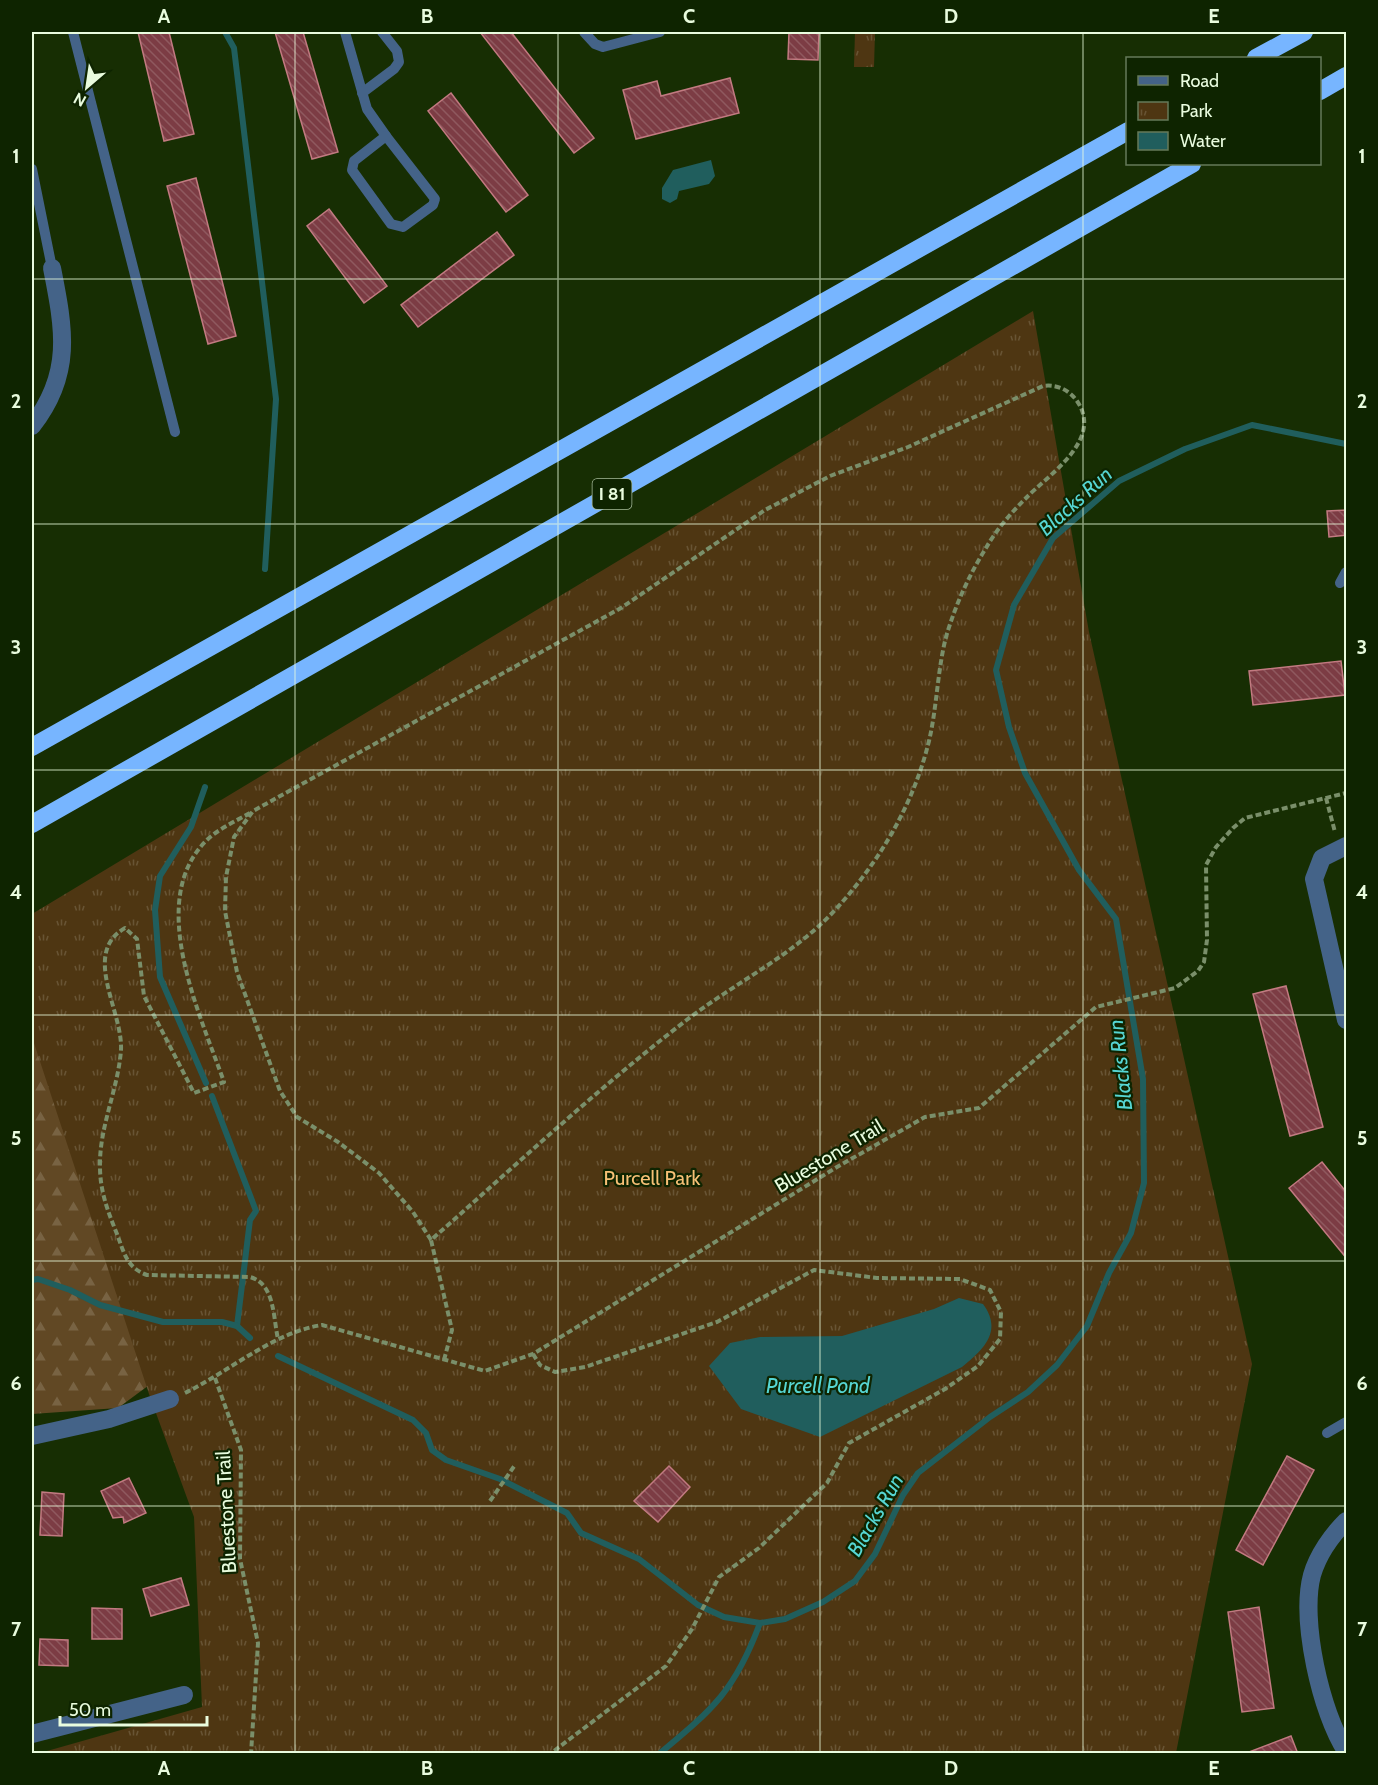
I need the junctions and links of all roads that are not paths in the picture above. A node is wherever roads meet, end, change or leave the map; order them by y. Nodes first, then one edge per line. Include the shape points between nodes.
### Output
1 (73, 32) edge
2 (345, 32) edge
3 (382, 32) edge
4 (585, 32) edge
5 (660, 32) edge
6 (1304, 32) edge
7 (1258, 57) edge
8 (1347, 76) edge
9 (1321, 90) edge
10 (363, 93) junction
11 (1126, 132) edge
12 (386, 136) junction
13 (1190, 165) edge
14 (32, 169) edge
15 (35, 198) edge
16 (52, 268) joint
17 (32, 426) edge
18 (176, 432) dead end
19 (1347, 572) edge
20 (1340, 583) dead end
21 (32, 747) edge
22 (32, 824) edge
23 (1343, 848) edge
24 (1347, 1020) edge
25 (170, 1400) road end
26 (1347, 1422) edge
27 (1328, 1433) dead end
28 (32, 1436) edge
29 (1347, 1521) edge
30 (184, 1695) dead end
31 (32, 1734) edge
32 (1347, 1751) edge

1 - 18 lane
2 - 10 lane
3 - 10 lane via 399,54 399,62
4 - 5 lane via 603,47
6 - 7 highway
8 - 9 highway
10 - 12 lane via 370,116
11 - 21 highway
12 - 12 lane via 435,199 433,205 403,227 392,224 352,170 354,161
13 - 22 highway, I 81
14 - 15 lane
15 - 16 lane
16 - 17 street via 63,354 50,398
19 - 20 lane
23 - 24 street via 1322,858 1314,879
25 - 28 street
26 - 27 lane
29 - 32 street via 1328,1543 1314,1571 1309,1607 1322,1699 1330,1723
30 - 31 street

